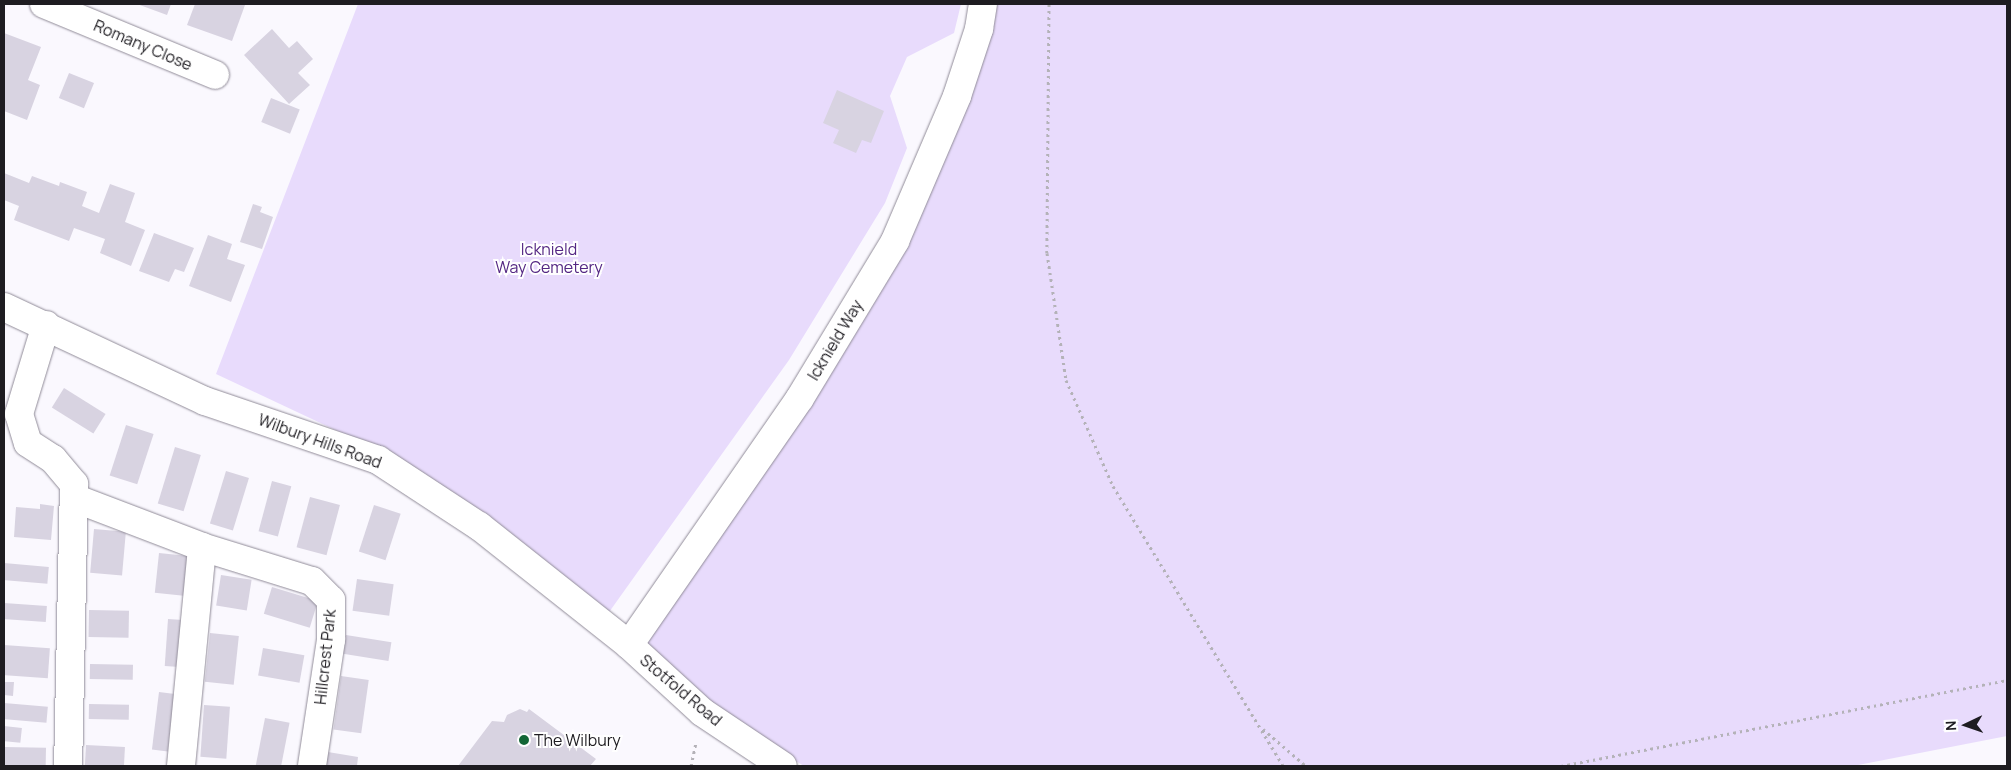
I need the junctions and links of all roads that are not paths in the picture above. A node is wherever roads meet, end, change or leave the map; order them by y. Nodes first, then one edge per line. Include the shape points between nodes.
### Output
1 (44, 4) edge
2 (983, 4) edge
3 (215, 75) dead end
4 (4, 307) edge
5 (46, 326) junction
6 (74, 498) junction
7 (202, 547) junction
8 (629, 645) junction
9 (68, 766) edge
10 (182, 766) edge
11 (312, 766) edge
12 (783, 766) edge

1 - 3 street, Romany Close
2 - 8 street, Icknield Way via 979,29 957,96 895,241 800,398
4 - 5 street, Wilbury Hills Road
5 - 6 street via 19,414 28,443 58,465 74,484
5 - 8 street, Wilbury Hills Road via 205,400 378,460 479,526
6 - 7 street, Hillcrest Park
6 - 9 street
7 - 10 street
7 - 11 street, Hillcrest Park via 312,582 331,600 331,640
8 - 12 street, Stotfold Road via 702,712

